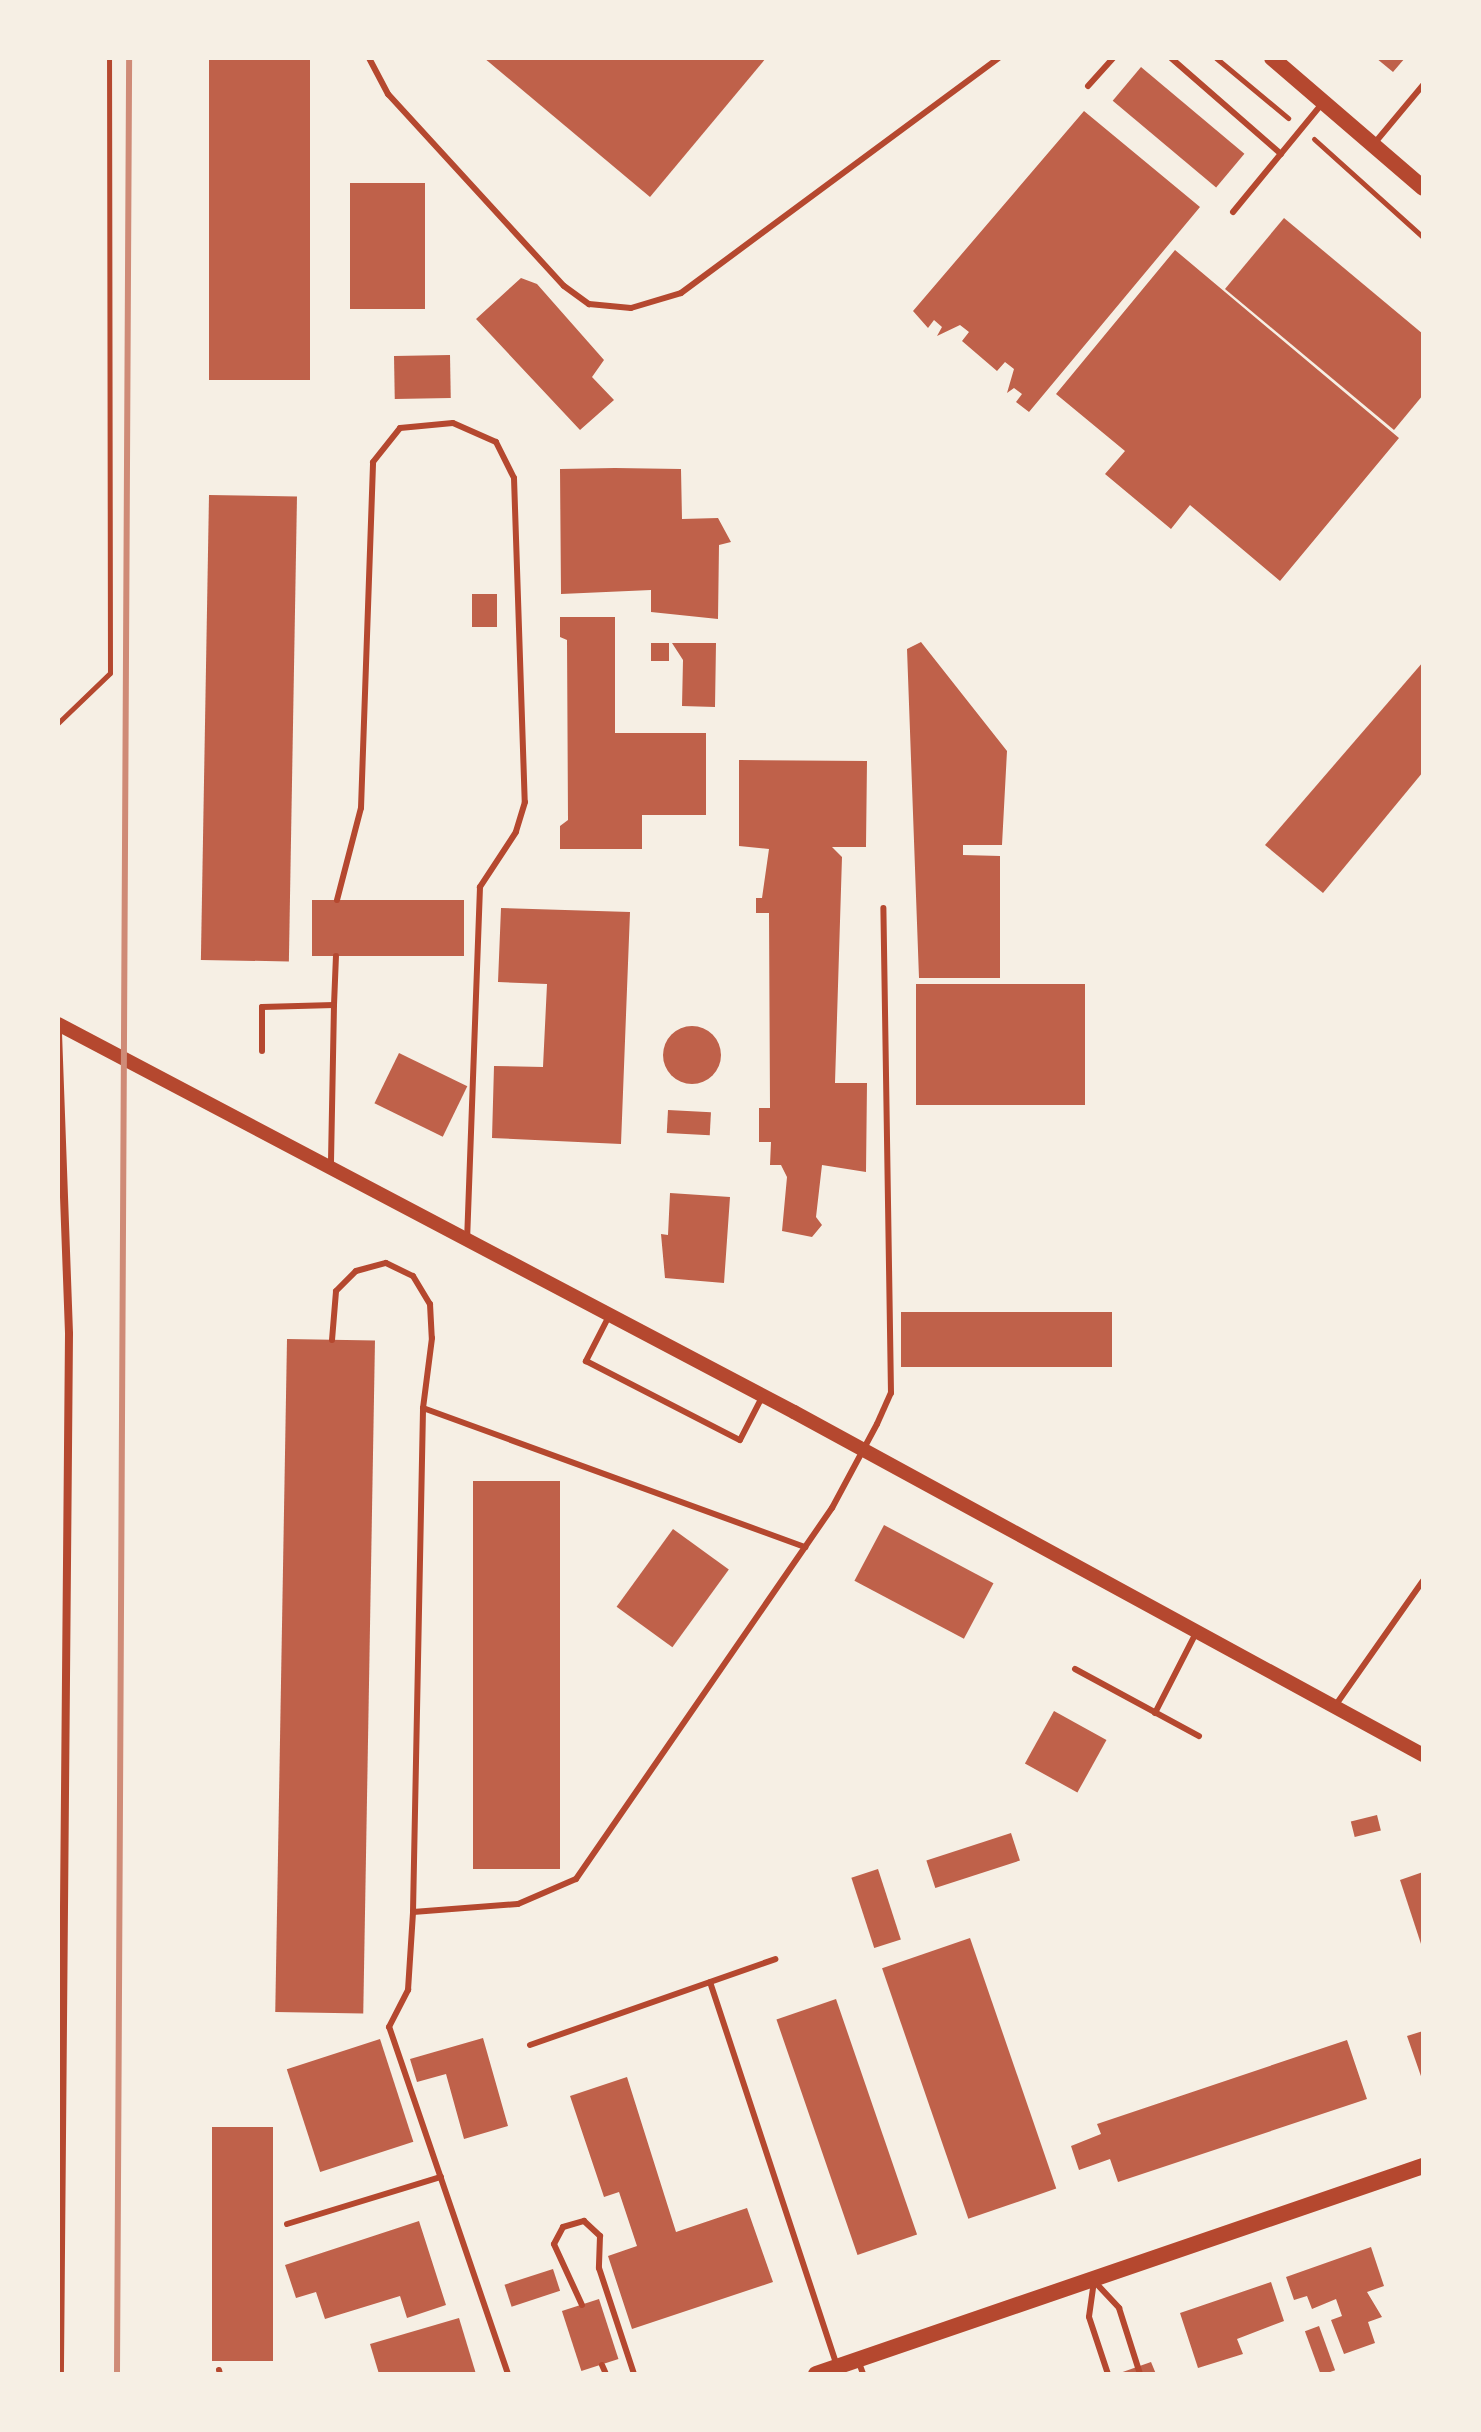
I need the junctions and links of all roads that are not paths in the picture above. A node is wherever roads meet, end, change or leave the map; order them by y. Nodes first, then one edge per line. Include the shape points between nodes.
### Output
1 (369, 58) edge
2 (999, 58) edge
3 (1113, 58) edge
4 (1171, 58) edge
5 (1272, 58) edge
6 (1423, 85) edge
7 (1088, 86) dead end
8 (1324, 102) junction
9 (1373, 145) junction
10 (1281, 154) junction
11 (1423, 188) edge
12 (1233, 212) dead end
13 (337, 900) dead end
14 (883, 908) dead end
15 (336, 956) dead end
16 (334, 1005) junction
17 (58, 1024) edge
18 (58, 1033) edge
19 (262, 1051) dead end
20 (331, 1172) junction
21 (467, 1242) junction
22 (609, 1316) junction
23 (332, 1340) dead end
24 (763, 1396) junction
25 (423, 1408) junction
26 (863, 1450) junction
27 (805, 1547) junction
28 (1423, 1581) edge
29 (1197, 1631) junction
30 (1075, 1669) dead end
31 (1335, 1706) junction
32 (1155, 1713) junction
33 (1199, 1736) dead end
34 (1423, 1755) edge
35 (413, 1912) junction
36 (775, 1959) dead end
37 (710, 1982) junction
38 (530, 2045) dead end
39 (1423, 2166) edge
40 (441, 2177) junction
41 (287, 2224) dead end
42 (1094, 2281) junction
43 (582, 2305) dead end
44 (602, 2365) dead end
45 (837, 2367) junction
46 (860, 2367) edge
47 (60, 2374) edge
48 (508, 2374) edge
49 (606, 2374) edge
50 (634, 2374) edge
51 (816, 2374) edge
52 (1108, 2374) edge
53 (1140, 2374) edge

1 - 2 lane via 388,94 564,286 589,304 631,308 681,293
3 - 7 lane
4 - 10 lane
5 - 8 main road
6 - 9 lane
8 - 9 main road
8 - 10 lane
9 - 11 main road
10 - 12 lane
13 - 21 lane via 361,808 373,462 400,428 453,423 496,442 514,478 525,802 516,832 480,887
14 - 26 lane via 891,1393
15 - 16 lane
16 - 19 lane via 262,1007
16 - 20 lane
17 - 20 street
18 - 47 street via 69,1319
20 - 21 street
21 - 22 street
22 - 24 street
22 - 24 lane via 586,1361 740,1440
23 - 25 lane via 336,1291 356,1271 386,1263 413,1276 430,1304 432,1338
24 - 26 street
25 - 27 lane
25 - 35 lane
26 - 27 lane
26 - 29 street
27 - 35 lane via 576,1879 518,1904
28 - 31 lane
29 - 31 street
29 - 32 lane
30 - 32 lane
31 - 34 street
32 - 33 lane
35 - 40 lane via 408,1990 389,2027
36 - 37 lane
37 - 38 lane
37 - 45 lane
39 - 42 main road
40 - 41 lane
40 - 48 lane
42 - 46 main road
42 - 52 lane via 1089,2317
42 - 53 lane via 1119,2308
43 - 50 lane via 554,2244 563,2227 584,2221 600,2236 599,2268
44 - 49 lane
45 - 46 main road
45 - 51 main road

